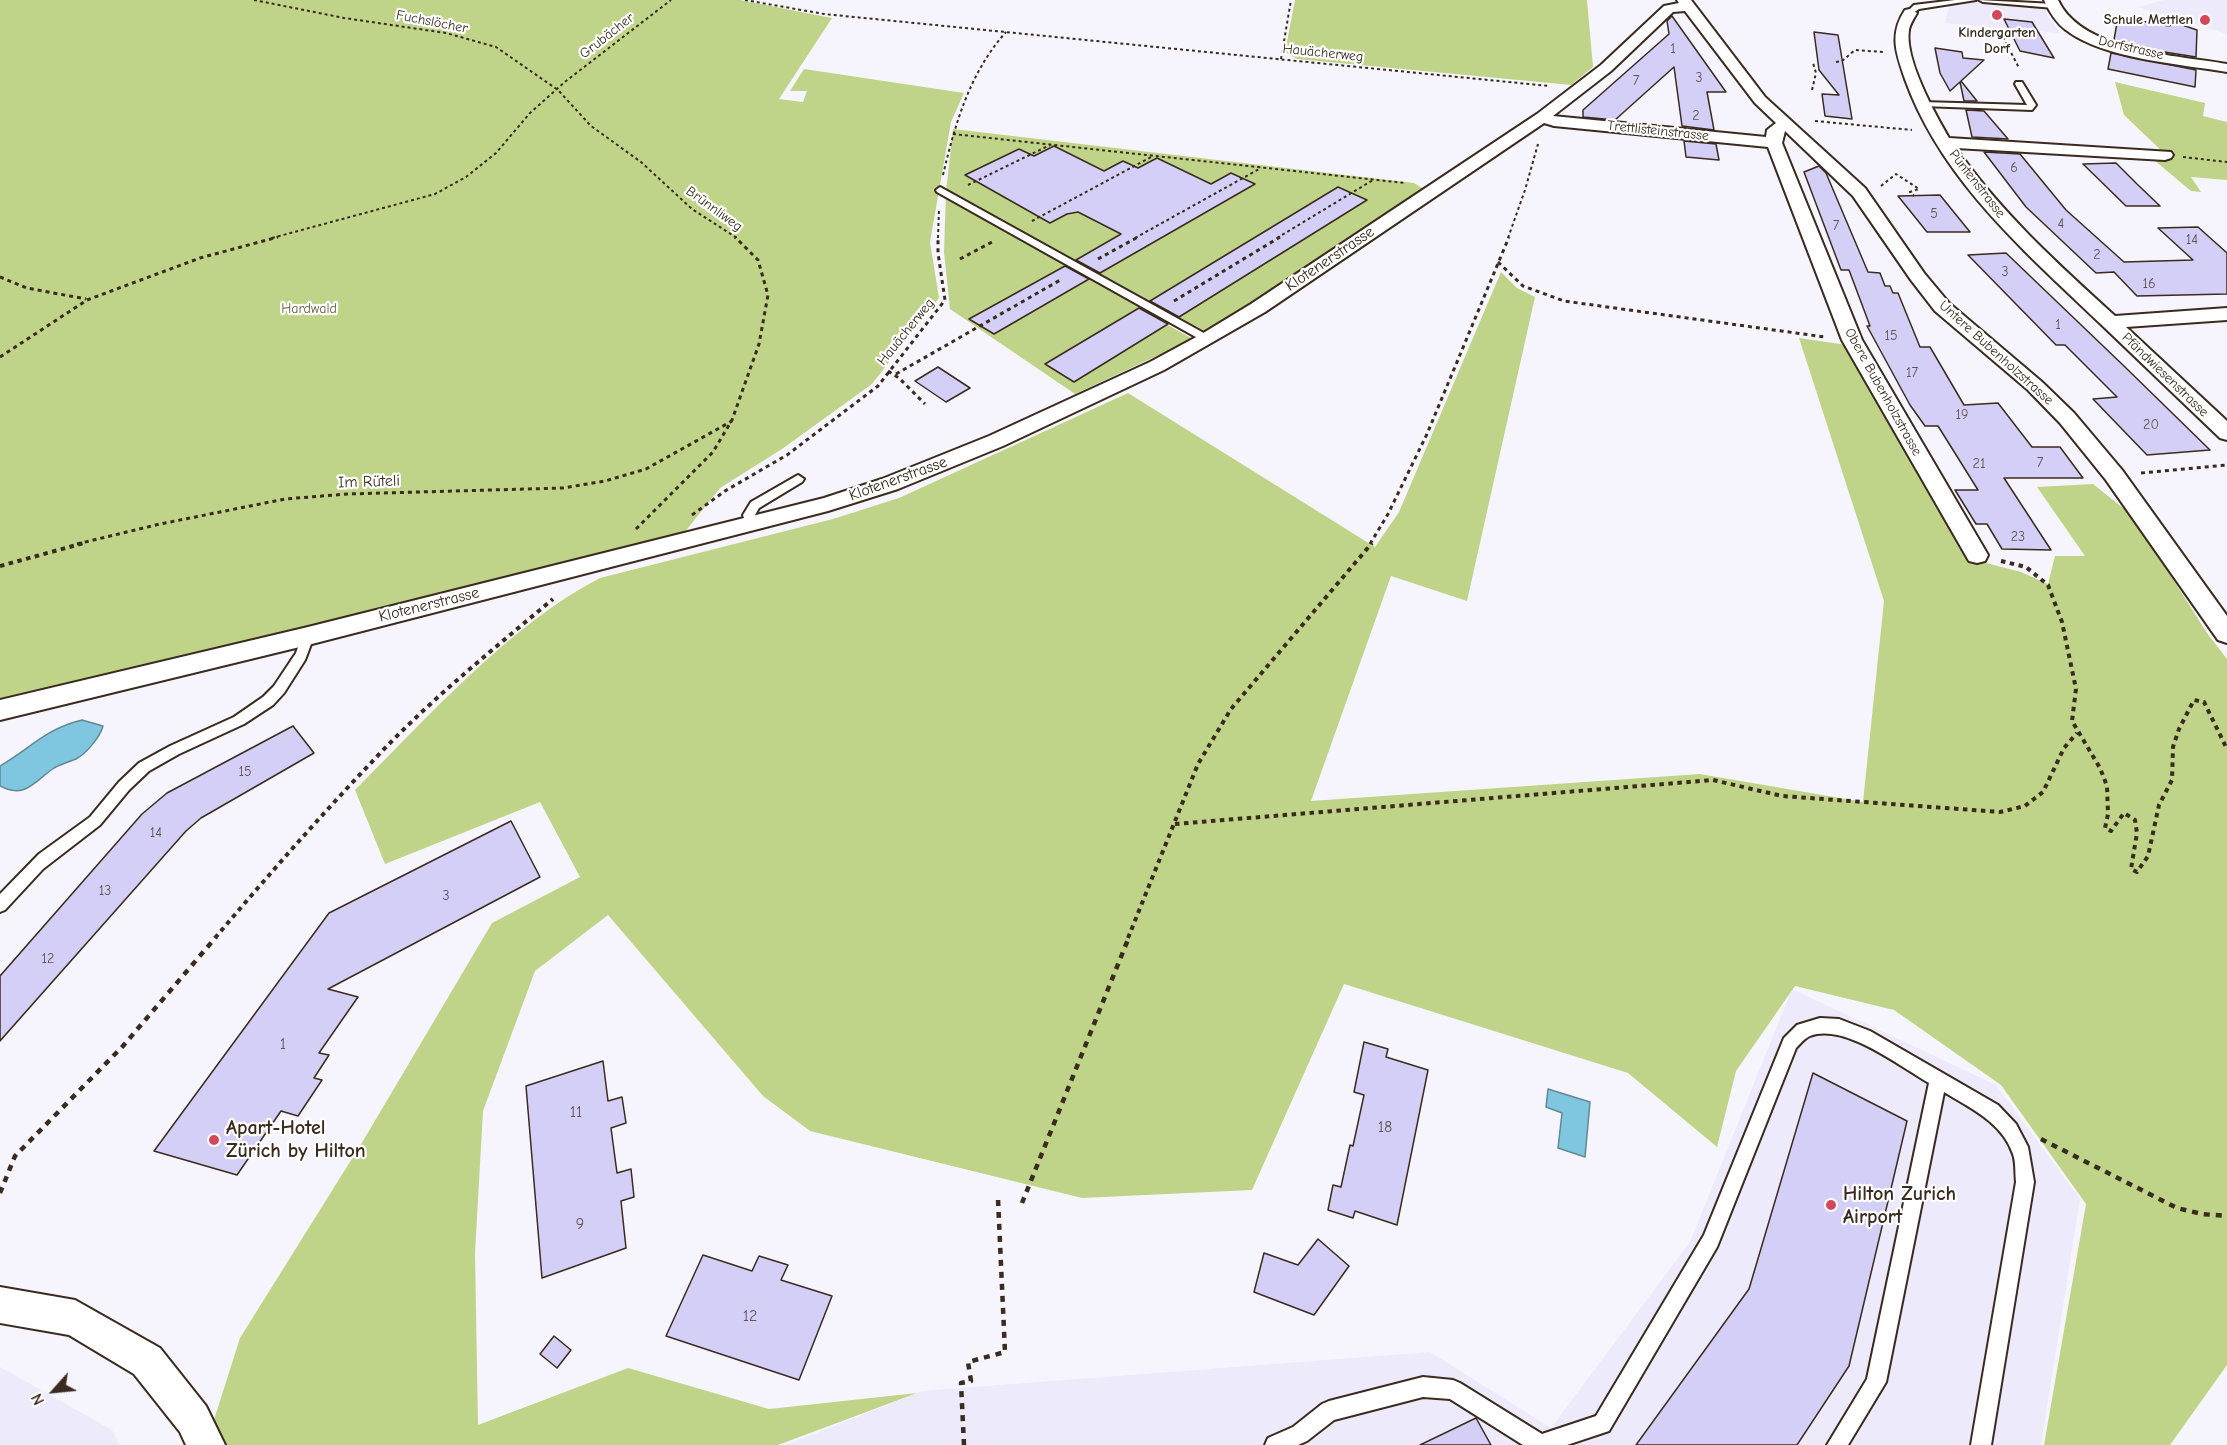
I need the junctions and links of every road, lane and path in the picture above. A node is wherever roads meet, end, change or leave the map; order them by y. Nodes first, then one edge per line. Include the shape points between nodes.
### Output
1 (254, 0) edge
2 (671, 0) edge
3 (745, 0) edge
4 (1291, 0) edge
5 (1972, 0) edge
6 (1983, 0) edge
7 (1686, 3) edge
8 (2053, 3) edge
9 (1910, 13) joint
10 (1006, 32) junction
11 (2003, 37) dead end
12 (1905, 55) junction
13 (1281, 59) junction
14 (1836, 62) dead end
15 (1813, 63) dead end
16 (2227, 68) edge
17 (1531, 84) dead end
18 (2019, 84) joint
19 (558, 90) junction
20 (1812, 90) dead end
21 (1922, 104) junction
22 (1542, 117) junction
23 (1785, 125) junction
24 (1853, 125) dead end
25 (1910, 130) dead end
26 (952, 134) junction
27 (1774, 143) junction
28 (1944, 143) junction
29 (1051, 144) junction
30 (1154, 155) junction
31 (2164, 155) joint
32 (2227, 162) edge
33 (1373, 179) junction
34 (1875, 183) dead end
35 (1435, 189) junction
36 (944, 192) junction
37 (1914, 195) dead end
38 (1013, 231) junction
39 (960, 258) dead end
40 (1498, 262) junction
41 (0, 277) edge
42 (87, 300) junction
43 (1159, 310) junction
44 (2227, 314) edge
45 (2110, 322) junction
46 (1207, 339) junction
47 (1852, 340) junction
48 (0, 357) edge
49 (888, 371) junction
50 (925, 404) dead end
51 (732, 420) junction
52 (2227, 433) edge
53 (2227, 465) edge
54 (2138, 474) dead end
55 (798, 479) dead end
56 (751, 524) junction
57 (656, 547) junction
58 (1977, 555) joint
59 (613, 558) junction
60 (0, 566) edge
61 (535, 613) dead end
62 (2227, 634) edge
63 (308, 636) junction
64 (0, 710) edge
65 (2077, 733) junction
66 (2227, 749) edge
67 (1174, 824) junction
68 (0, 905) edge
69 (1938, 1079) junction
70 (2010, 1130) junction
71 (0, 1193) edge
72 (998, 1199) dead end
73 (1022, 1203) dead end
74 (2227, 1216) edge
75 (0, 1305) edge
76 (206, 1445) edge
77 (964, 1445) edge
78 (1275, 1445) edge
79 (1838, 1445) edge
80 (1982, 1445) edge

1 - 19 path, Fuchslöcher via 446,33 496,47
2 - 19 path, Grubächer
3 - 10 path, Hauächerweg via 824,15
4 - 13 path
5 - 9 lane via 1917,7
6 - 8 lane
7 - 22 street, Klotenerstrasse via 1669,9 1606,68
7 - 23 street, Untere Bubenholzstrasse via 1760,100
8 - 16 street, Dorfstrasse via 2062,20 2073,29 2107,44
9 - 12 street, Püntenstrasse via 1902,30
10 - 13 path, Hauächerweg
10 - 26 path, Hauächerweg via 995,42 972,85
11 - 18 path via 2023,76 2011,78
12 - 14 path via 1857,49
12 - 21 street, Püntenstrasse
13 - 17 path, Hauächerweg
15 - 20 path via 1816,73
18 - 21 lane via 2032,105 2029,108
19 - 42 path via 530,113 496,153 466,177 435,194 200,258
19 - 51 path, Brünnliweg via 591,126 641,162 692,209 738,239 758,260 768,295 759,344
21 - 28 street, Püntenstrasse
22 - 27 street, Trettlisteinstrasse
22 - 35 street, Klotenerstrasse
22 - 40 path via 1530,180
23 - 27 street via 1775,130
23 - 62 street, Untere Bubenholzstrasse via 1859,192 1942,307 2067,418 2114,475
24 - 25 path
26 - 29 path
26 - 36 path, Hauächerweg
27 - 47 street, Obere Bubenholzstrasse
28 - 31 street
28 - 45 street, Püntenstrasse via 1987,201
29 - 30 path
29 - 36 path
30 - 33 path
30 - 38 path
31 - 32 path
33 - 35 path
33 - 43 path
34 - 37 path via 1882,187 1896,174 1919,189 1910,192
35 - 46 street, Klotenerstrasse
36 - 38 lane
36 - 49 path, Hauächerweg via 938,253 945,300
38 - 39 path
38 - 43 lane
40 - 47 path via 1520,285 1576,304
40 - 67 path via 1392,510 1374,540 1231,709 1198,764
41 - 42 path via 27,288
42 - 48 path
43 - 46 lane
44 - 45 street, Pfändwiesenstrasse
45 - 52 street, Pfändwiesenstrasse
46 - 56 street, Klotenerstrasse via 996,441 890,484
47 - 58 street, Obere Bubenholzstrasse
49 - 50 path via 904,380 912,394
49 - 57 path, Hauächerweg via 878,386 787,454 725,491
51 - 59 path, Brünnliweg via 713,452 622,544
51 - 60 path, Im Rüteli via 646,469 605,481 563,488 285,499 160,524
53 - 54 path
55 - 56 lane via 750,509
56 - 57 street, Klotenerstrasse
57 - 59 street, Klotenerstrasse
58 - 65 path via 2026,567 2048,585 2062,622 2076,689 2072,721
59 - 63 street, Klotenerstrasse
61 - 71 path via 424,710 264,879 123,1046 15,1156
63 - 64 street, Klotenerstrasse
63 - 68 lane via 302,654 268,701 245,717 175,748 144,767 124,784 96,820 50,854
65 - 66 path via 2107,786 2105,828 2111,831 2124,813 2135,819 2137,833 2131,868 2138,872 2148,856 2159,806 2172,780 2173,747 2194,700 2204,702
65 - 67 path via 2064,748 2043,792 2025,806 2000,812 1782,796 1713,780
67 - 73 path
69 - 70 lane via 1992,1111
69 - 78 lane via 1864,1036 1839,1027 1803,1030 1790,1043 1711,1241 1602,1424 1540,1444 1453,1390 1423,1387 1329,1411 1300,1434
69 - 79 lane via 1876,1382
70 - 74 path via 2039,1138 2178,1208
70 - 80 lane via 2022,1153 2025,1182
72 - 77 path via 1005,1352 968,1362 971,1381 961,1383
75 - 76 street via 75,1318 147,1361 193,1419

